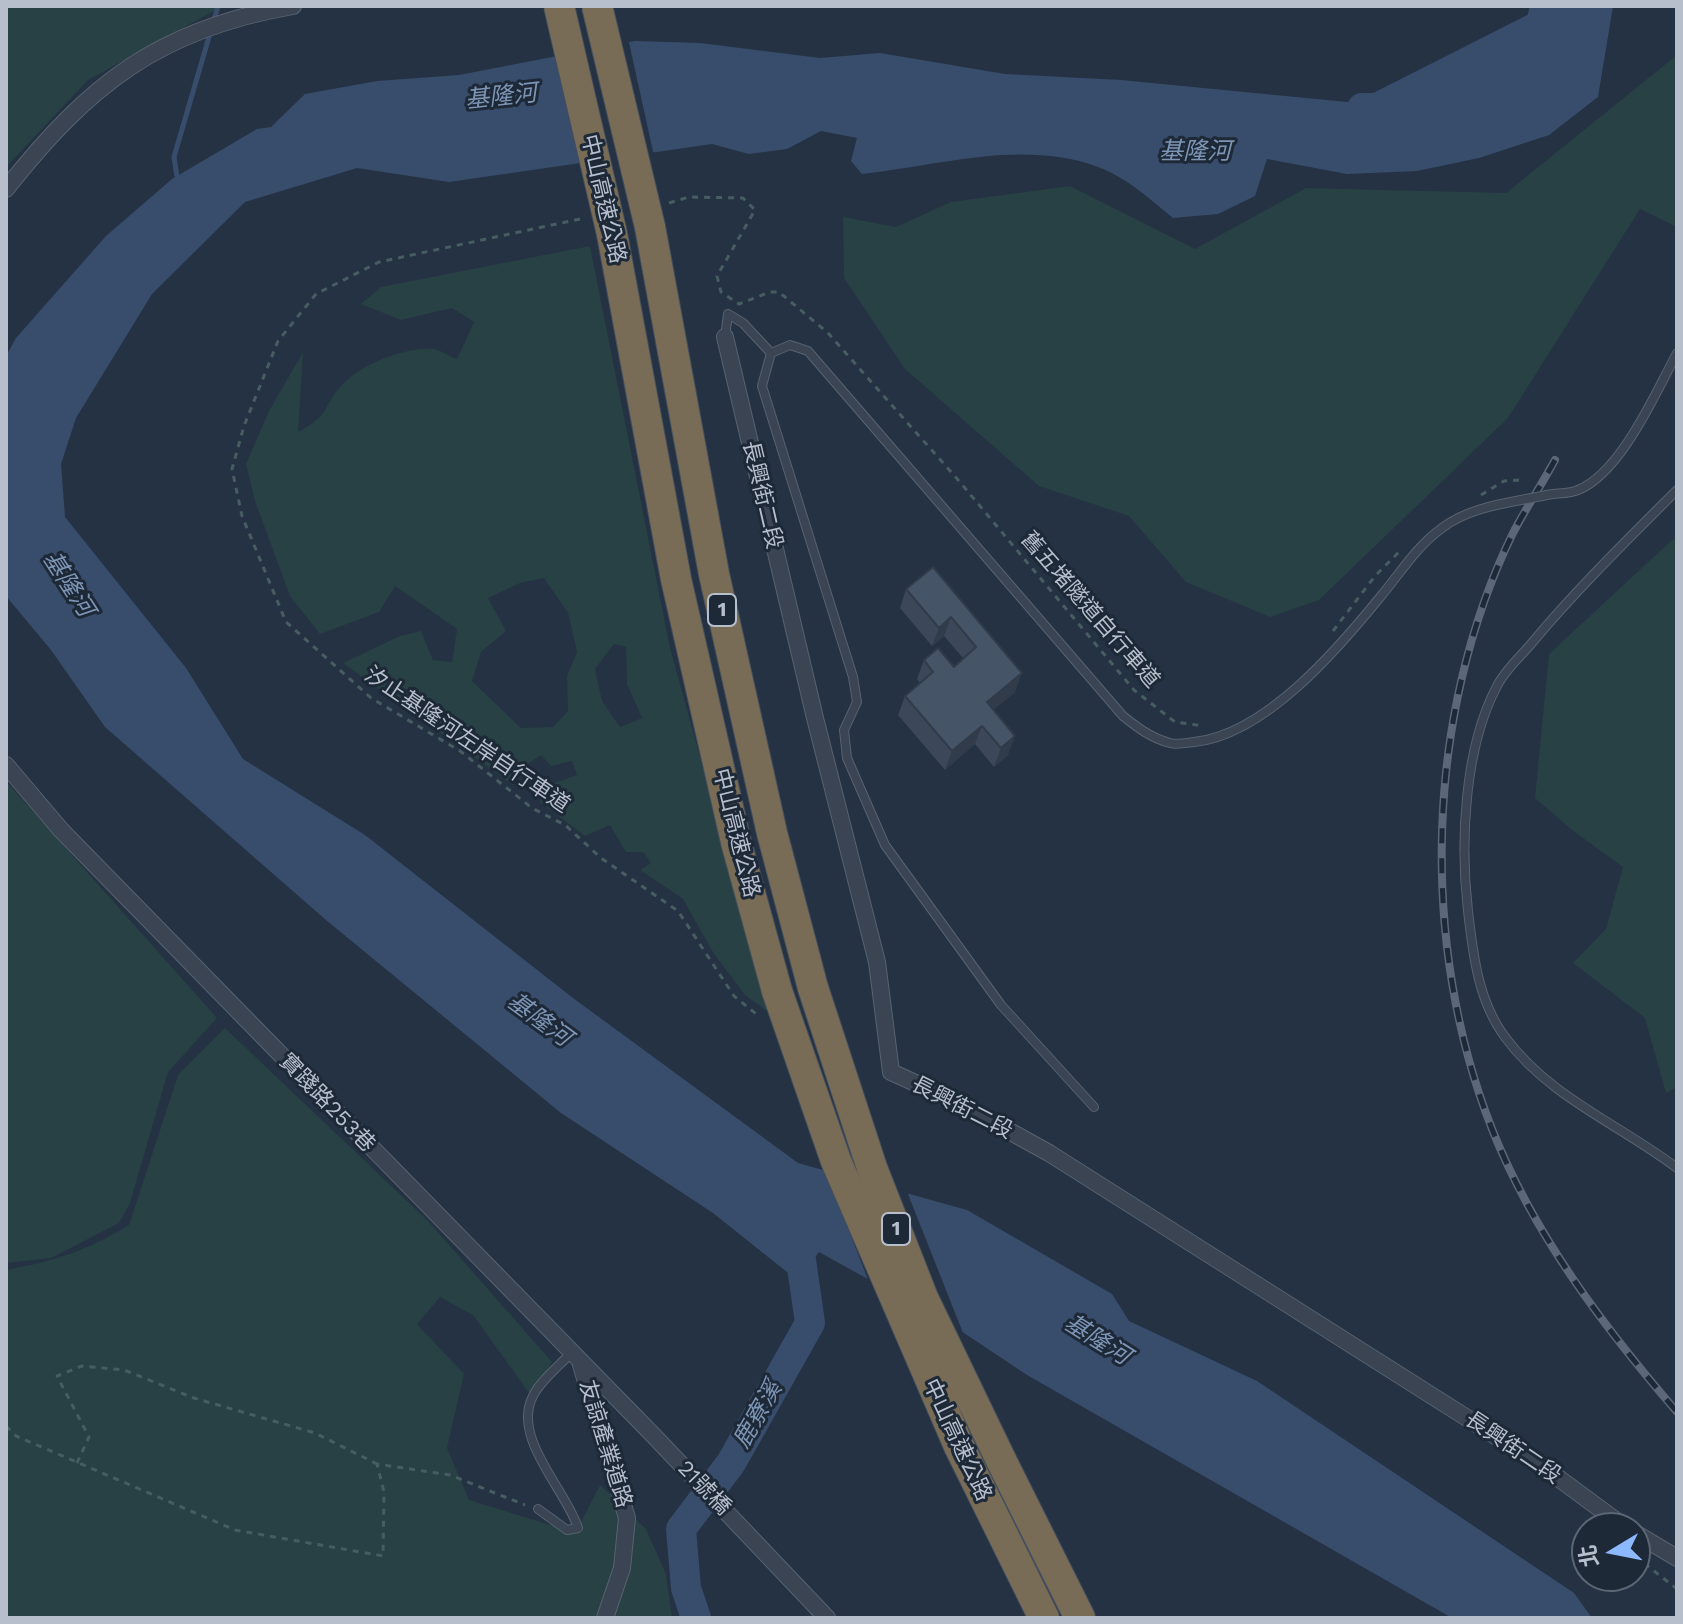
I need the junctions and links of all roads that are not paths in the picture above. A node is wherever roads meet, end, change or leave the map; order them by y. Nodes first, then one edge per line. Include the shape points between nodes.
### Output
1 (293, 6) edge
2 (559, 6) edge
3 (597, 6) edge
4 (6, 189) edge
5 (725, 337) joint
6 (771, 353) junction
7 (1677, 353) edge
8 (1677, 490) edge
9 (6, 765) edge
10 (1094, 1107) dead end
11 (1677, 1168) edge
12 (576, 1359) junction
13 (624, 1406) junction
14 (597, 1417) junction
15 (654, 1436) joint
16 (538, 1509) road end
17 (1604, 1512) edge
18 (1651, 1543) edge
19 (1677, 1558) edge
20 (605, 1618) edge
21 (827, 1618) edge
22 (1044, 1618) edge
23 (1080, 1618) edge

1 - 4 street via 217,24 157,48 101,87 51,132
2 - 22 highway, 中山高速公路 / 1, bridge via 612,234 676,579 736,842 777,991 836,1161 959,1446
3 - 23 highway, 中山高速公路 / 1, bridge via 659,215 714,574 813,988 872,1168 917,1284
5 - 6 lane via 728,314
5 - 17 street, 長興街二段 via 877,962 891,1072 1049,1153 1538,1463
6 - 7 lane, bridge via 790,345 808,351 1123,716 1148,735 1174,745 1212,740 1248,724 1321,665 1410,556 1443,526 1485,506 1578,491 1603,472 1636,428
6 - 10 lane via 762,386 847,648 856,692 844,742 857,786 885,845 1001,1005
8 - 11 lane via 1567,601 1497,684 1480,731 1467,801 1465,880 1476,976 1502,1035 1566,1096
9 - 12 street, 實踐路253巷 via 61,830
12 - 13 street, 實踐路253巷
12 - 14 street, 友諒產業道路
12 - 16 lane via 532,1397 529,1435 578,1528 567,1530
13 - 14 street via 606,1400
13 - 15 street, 實踐路253巷
14 - 20 street, 友諒產業道路 via 627,1518 622,1568
15 - 21 street, 21號橋
18 - 19 street

